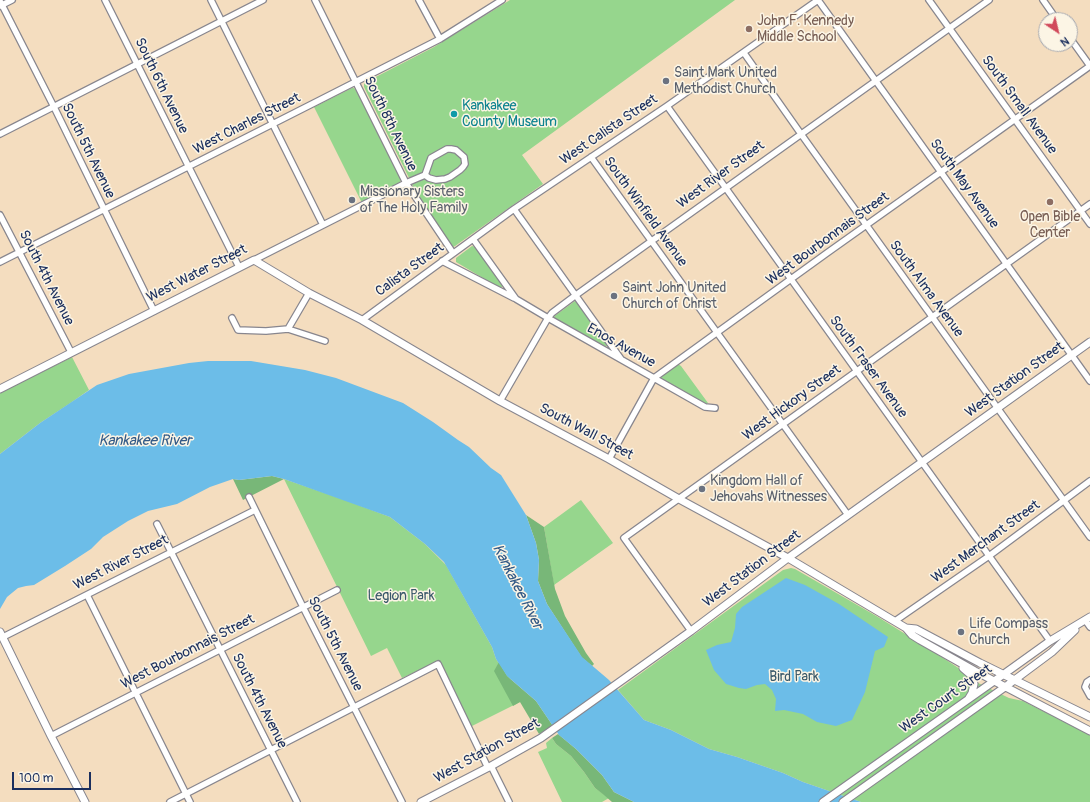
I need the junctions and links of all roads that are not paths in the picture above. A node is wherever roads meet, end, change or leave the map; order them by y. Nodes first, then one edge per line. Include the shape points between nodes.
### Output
1 (12, 0) edge
2 (105, 0) edge
3 (211, 0) edge
4 (263, 0) edge
5 (315, 0) edge
6 (419, 0) edge
7 (502, 0) edge
8 (818, 0) edge
9 (929, 0) edge
10 (989, 0) edge
11 (1043, 0) edge
12 (1, 4) edge
13 (1051, 12) edge
14 (222, 21) junction
15 (949, 28) junction
16 (440, 39) junction
17 (1078, 49) edge
18 (744, 53) junction
19 (138, 65) junction
20 (1090, 66) edge
21 (875, 81) junction
22 (356, 82) junction
23 (667, 106) junction
24 (54, 107) junction
25 (1015, 119) junction
26 (273, 124) junction
27 (0, 134) edge
28 (800, 134) junction
29 (591, 157) junction
30 (188, 167) junction
31 (941, 172) junction
32 (424, 175) junction
33 (406, 183) junction
34 (726, 188) junction
35 (1090, 204) edge
36 (514, 209) junction
37 (103, 210) junction
38 (1081, 210) junction
39 (0, 215) edge
40 (1090, 224) edge
41 (323, 225) junction
42 (866, 226) junction
43 (472, 239) junction
44 (651, 241) junction
45 (19, 252) junction
46 (453, 253) junction
47 (254, 260) junction
48 (442, 261) junction
49 (0, 262) edge
50 (1006, 264) junction
51 (239, 267) junction
52 (791, 280) junction
53 (309, 293) junction
54 (576, 295) junction
55 (516, 299) junction
56 (154, 311) junction
57 (232, 318) dead end
58 (548, 318) junction
59 (932, 318) junction
60 (362, 320) junction
61 (288, 329) junction
62 (717, 333) junction
63 (325, 341) dead end
64 (1090, 342) edge
65 (71, 352) junction
66 (1072, 356) junction
67 (622, 361) junction
68 (857, 371) junction
69 (654, 378) junction
70 (1090, 381) edge
71 (0, 389) edge
72 (500, 401) junction
73 (715, 408) dead end
74 (997, 409) junction
75 (782, 424) junction
76 (609, 459) junction
77 (922, 462) junction
78 (1090, 481) edge
79 (249, 497) dead end
80 (679, 499) junction
81 (1064, 500) junction
82 (255, 510) junction
83 (848, 515) junction
84 (157, 524) dead end
85 (1090, 538) edge
86 (171, 552) junction
87 (989, 556) junction
88 (788, 558) junction
89 (337, 590) dead end
90 (87, 595) junction
91 (303, 607) junction
92 (1088, 618) edge
93 (895, 621) junction
94 (1090, 627) edge
95 (906, 628) junction
96 (691, 631) junction
97 (1, 636) edge
98 (1050, 641) junction
99 (220, 649) junction
100 (939, 650) junction
101 (1004, 674) junction
102 (1015, 679) junction
103 (1090, 680) edge
104 (994, 681) junction
105 (1005, 687) junction
106 (135, 692) junction
107 (1090, 696) edge
108 (968, 699) junction
109 (354, 708) junction
110 (1090, 717) edge
111 (1090, 731) edge
112 (51, 736) junction
113 (271, 750) junction
114 (490, 767) junction
115 (185, 794) junction
116 (84, 802) edge
117 (170, 802) edge
118 (190, 802) edge
119 (297, 802) edge
120 (402, 802) edge
121 (421, 802) edge
122 (509, 802) edge
123 (823, 802) edge
124 (843, 802) edge

1 - 12 street
2 - 19 street, South 6th Avenue
3 - 14 street
4 - 14 street
5 - 22 street, South 8th Avenue
6 - 16 street
7 - 16 street, West Charles Street
8 - 18 street, West Calista Street
8 - 21 street, South May Avenue
9 - 15 street, South Small Avenue
10 - 15 street, West River Street
11 - 13 street
12 - 24 street, South 5th Avenue
14 - 19 street
14 - 26 street
15 - 21 street, West River Street
15 - 25 street, South Small Avenue
16 - 22 street, West Charles Street
17 - 20 street
18 - 23 street, West Calista Street
18 - 28 street, South Alma Avenue
19 - 24 street
19 - 30 street, South 6th Avenue
20 - 25 street, West Bourbonnais Street
21 - 28 street, West River Street
21 - 31 street, South May Avenue
22 - 26 street, West Charles Street
22 - 33 street, South 8th Avenue
23 - 29 street, West Calista Street
23 - 34 street, South Fraser Avenue
24 - 27 street
24 - 37 street, South 5th Avenue
25 - 31 street, West Bourbonnais Street
25 - 38 street, South Small Avenue
26 - 30 street, West Charles Street
26 - 41 street
28 - 34 street, West River Street
28 - 42 street, South Alma Avenue
29 - 36 street, West Calista Street
29 - 44 street, South Winfield Avenue
30 - 37 street, West Charles Street
30 - 51 street, South 6th Avenue
31 - 42 street, West Bourbonnais Street
31 - 50 street, South May Avenue
32 - 32 street via 436,180 450,177 463,167 464,157 456,150 447,149 432,158
32 - 33 street, West Water Street
33 - 41 street, West Water Street
33 - 46 street, South 8th Avenue
34 - 44 street, West River Street
34 - 52 street, South Fraser Avenue
35 - 38 street, West Hickory Street
36 - 43 street, West Calista Street
36 - 54 street
37 - 45 street, West Charles Street
37 - 56 street, South 5th Avenue
38 - 40 street, South Small Avenue
38 - 50 street, West Hickory Street
39 - 45 street, South 4th Avenue
41 - 47 street, West Water Street
42 - 52 street, West Bourbonnais Street
42 - 59 street, South Alma Avenue
43 - 46 street, Calista Street
43 - 55 street, Enos Avenue
44 - 54 street, West River Street
44 - 62 street, South Winfield Avenue
45 - 49 street, West Charles Street
45 - 65 street, South 4th Avenue
46 - 48 street, Calista Street
47 - 51 main road, West Water Street
47 - 53 main road, South Wall Street
48 - 55 street, Enos Avenue
48 - 60 street, Calista Street
50 - 59 street, West Hickory Street
50 - 66 street, South May Avenue
51 - 56 main road, West Water Street
52 - 62 street, West Bourbonnais Street
52 - 68 street, South Fraser Avenue
53 - 60 main road, South Wall Street
53 - 61 street
54 - 58 street, West River Street
54 - 67 street
55 - 58 street, Enos Avenue
56 - 65 main road, West Water Street
57 - 61 street via 238,330
58 - 67 street, Enos Avenue
58 - 72 street, West River Street
59 - 68 street, West Hickory Street
59 - 74 street, South Alma Avenue
60 - 72 main road, South Wall Street
61 - 63 street
62 - 69 street, West Bourbonnais Street
62 - 75 street, South Winfield Avenue
64 - 66 main road, West Station Street
65 - 71 main road, West Water Street
66 - 70 street, South May Avenue
66 - 74 main road, West Station Street
67 - 69 street, Enos Avenue
68 - 75 street, West Hickory Street
68 - 77 street, South Fraser Avenue
69 - 73 street, Enos Avenue via 705,407
69 - 76 street, West Bourbonnais Street
72 - 76 main road, South Wall Street
74 - 77 main road, West Station Street
74 - 81 street, South Alma Avenue
75 - 80 street, West Hickory Street
75 - 83 street, South Winfield Avenue
76 - 80 main road, South Wall Street
77 - 83 main road, West Station Street
77 - 87 street, South Fraser Avenue
78 - 81 street, West Merchant Street
79 - 82 street, South 5th Avenue
80 - 88 main road, South Wall Street
80 - 96 street, West Hickory Street via 624,538
81 - 85 street, South Alma Avenue
81 - 87 street, West Merchant Street
82 - 86 street, West River Street
82 - 91 street, South 5th Avenue
83 - 88 main road, West Station Street
84 - 86 street, South 4th Avenue
86 - 90 street, West River Street
86 - 99 street, South 4th Avenue
87 - 93 street, West Merchant Street
87 - 98 street, South Fraser Avenue
88 - 93 main road, South Wall Street
88 - 96 main road, West Station Street
89 - 91 street, West Bourbonnais Street
90 - 97 street, West River Street
90 - 106 street
91 - 99 street, West Bourbonnais Street
91 - 109 street, South 5th Avenue
92 - 94 street
92 - 98 main road, West Court Street
92 - 102 main road, West Court Street via 1052,652
93 - 95 main road, South Wall Street
95 - 100 main road, South Wall Street via 912,635
95 - 101 main road, South Wall Street via 916,629
96 - 114 main road, West Station Street via 541,738
97 - 112 main road
98 - 101 main road, West Court Street
99 - 106 street, West Bourbonnais Street
99 - 113 street, South 4th Avenue
100 - 104 main road, South Wall Street
100 - 108 main road via 968,671 973,678 974,688
101 - 102 main road, South Wall Street
101 - 104 main road, West Court Street
102 - 105 main road, West Court Street
102 - 110 main road, South Wall Street
103 - 107 street via 1085,687
104 - 105 main road, South Wall Street
104 - 108 main road, West Court Street
105 - 111 main road, South Wall Street
105 - 124 main road, West Court Street
106 - 112 street, West Bourbonnais Street
106 - 115 street
108 - 123 main road, West Court Street
109 - 113 street
109 - 114 street via 438,664
109 - 120 street, South 5th Avenue
112 - 116 main road
113 - 115 street
113 - 119 street, South 4th Avenue
114 - 121 main road, West Station Street
114 - 122 street
115 - 117 street
115 - 118 street

